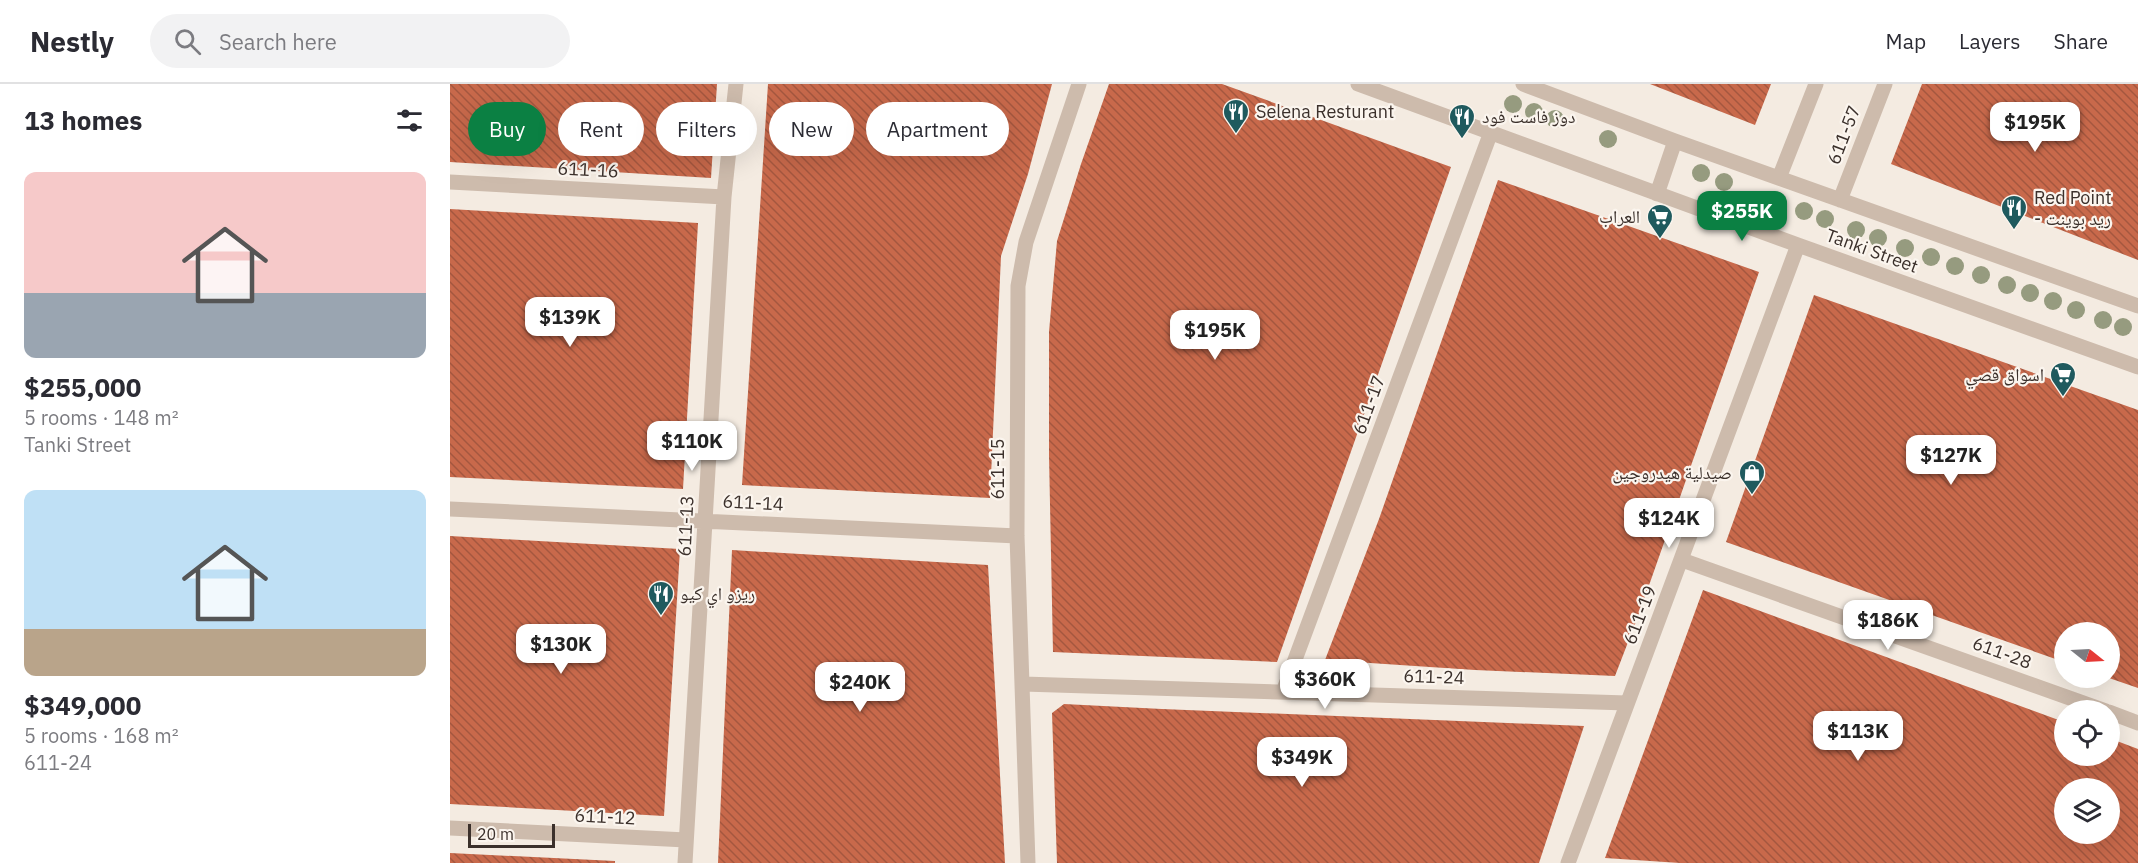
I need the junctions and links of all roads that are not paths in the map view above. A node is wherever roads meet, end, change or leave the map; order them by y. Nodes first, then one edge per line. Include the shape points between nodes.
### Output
1 (736, 84) edge
2 (1079, 84) edge
3 (1358, 84) edge
4 (1523, 84) edge
5 (1816, 84) edge
6 (1885, 84) edge
7 (1491, 132) junction
8 (1675, 141) junction
9 (1779, 178) junction
10 (450, 182) edge
11 (1657, 194) junction
12 (724, 197) junction
13 (1840, 200) junction
14 (1798, 245) junction
15 (2138, 306) edge
16 (2138, 367) edge
17 (450, 509) edge
18 (706, 520) junction
19 (1017, 536) junction
20 (1682, 560) junction
21 (1023, 684) junction
22 (1283, 692) junction
23 (2073, 700) edge
24 (1627, 703) junction
25 (2120, 717) edge
26 (2138, 723) edge
27 (450, 828) edge
28 (686, 840) junction
29 (685, 863) edge
30 (1028, 863) edge
31 (1568, 863) edge

1 - 12 street, 611-13
2 - 19 street, 611-15 via 1026,242 1018,286
3 - 7 street, Tanki Street
4 - 8 street, Tanki Street
5 - 9 street
6 - 13 street, 611-57
7 - 11 street, Tanki Street
7 - 22 street, 611-17
8 - 9 street, Tanki Street
8 - 11 street
9 - 13 street, Tanki Street
10 - 12 street, 611-16
11 - 14 street, Tanki Street
12 - 18 street, 611-13
13 - 15 street, Tanki Street
14 - 16 street, Tanki Street
14 - 20 street, 611-19
17 - 18 street, 611-14
18 - 19 street, 611-14
18 - 28 street, 611-13
19 - 21 street, 611-15
20 - 23 street, 611-28
20 - 24 street, 611-19
21 - 22 street, 611-24
21 - 30 street, 611-15
22 - 24 street, 611-24
24 - 31 street, 611-19
25 - 26 street, 611-28
27 - 28 street, 611-12
28 - 29 street, 611-13

